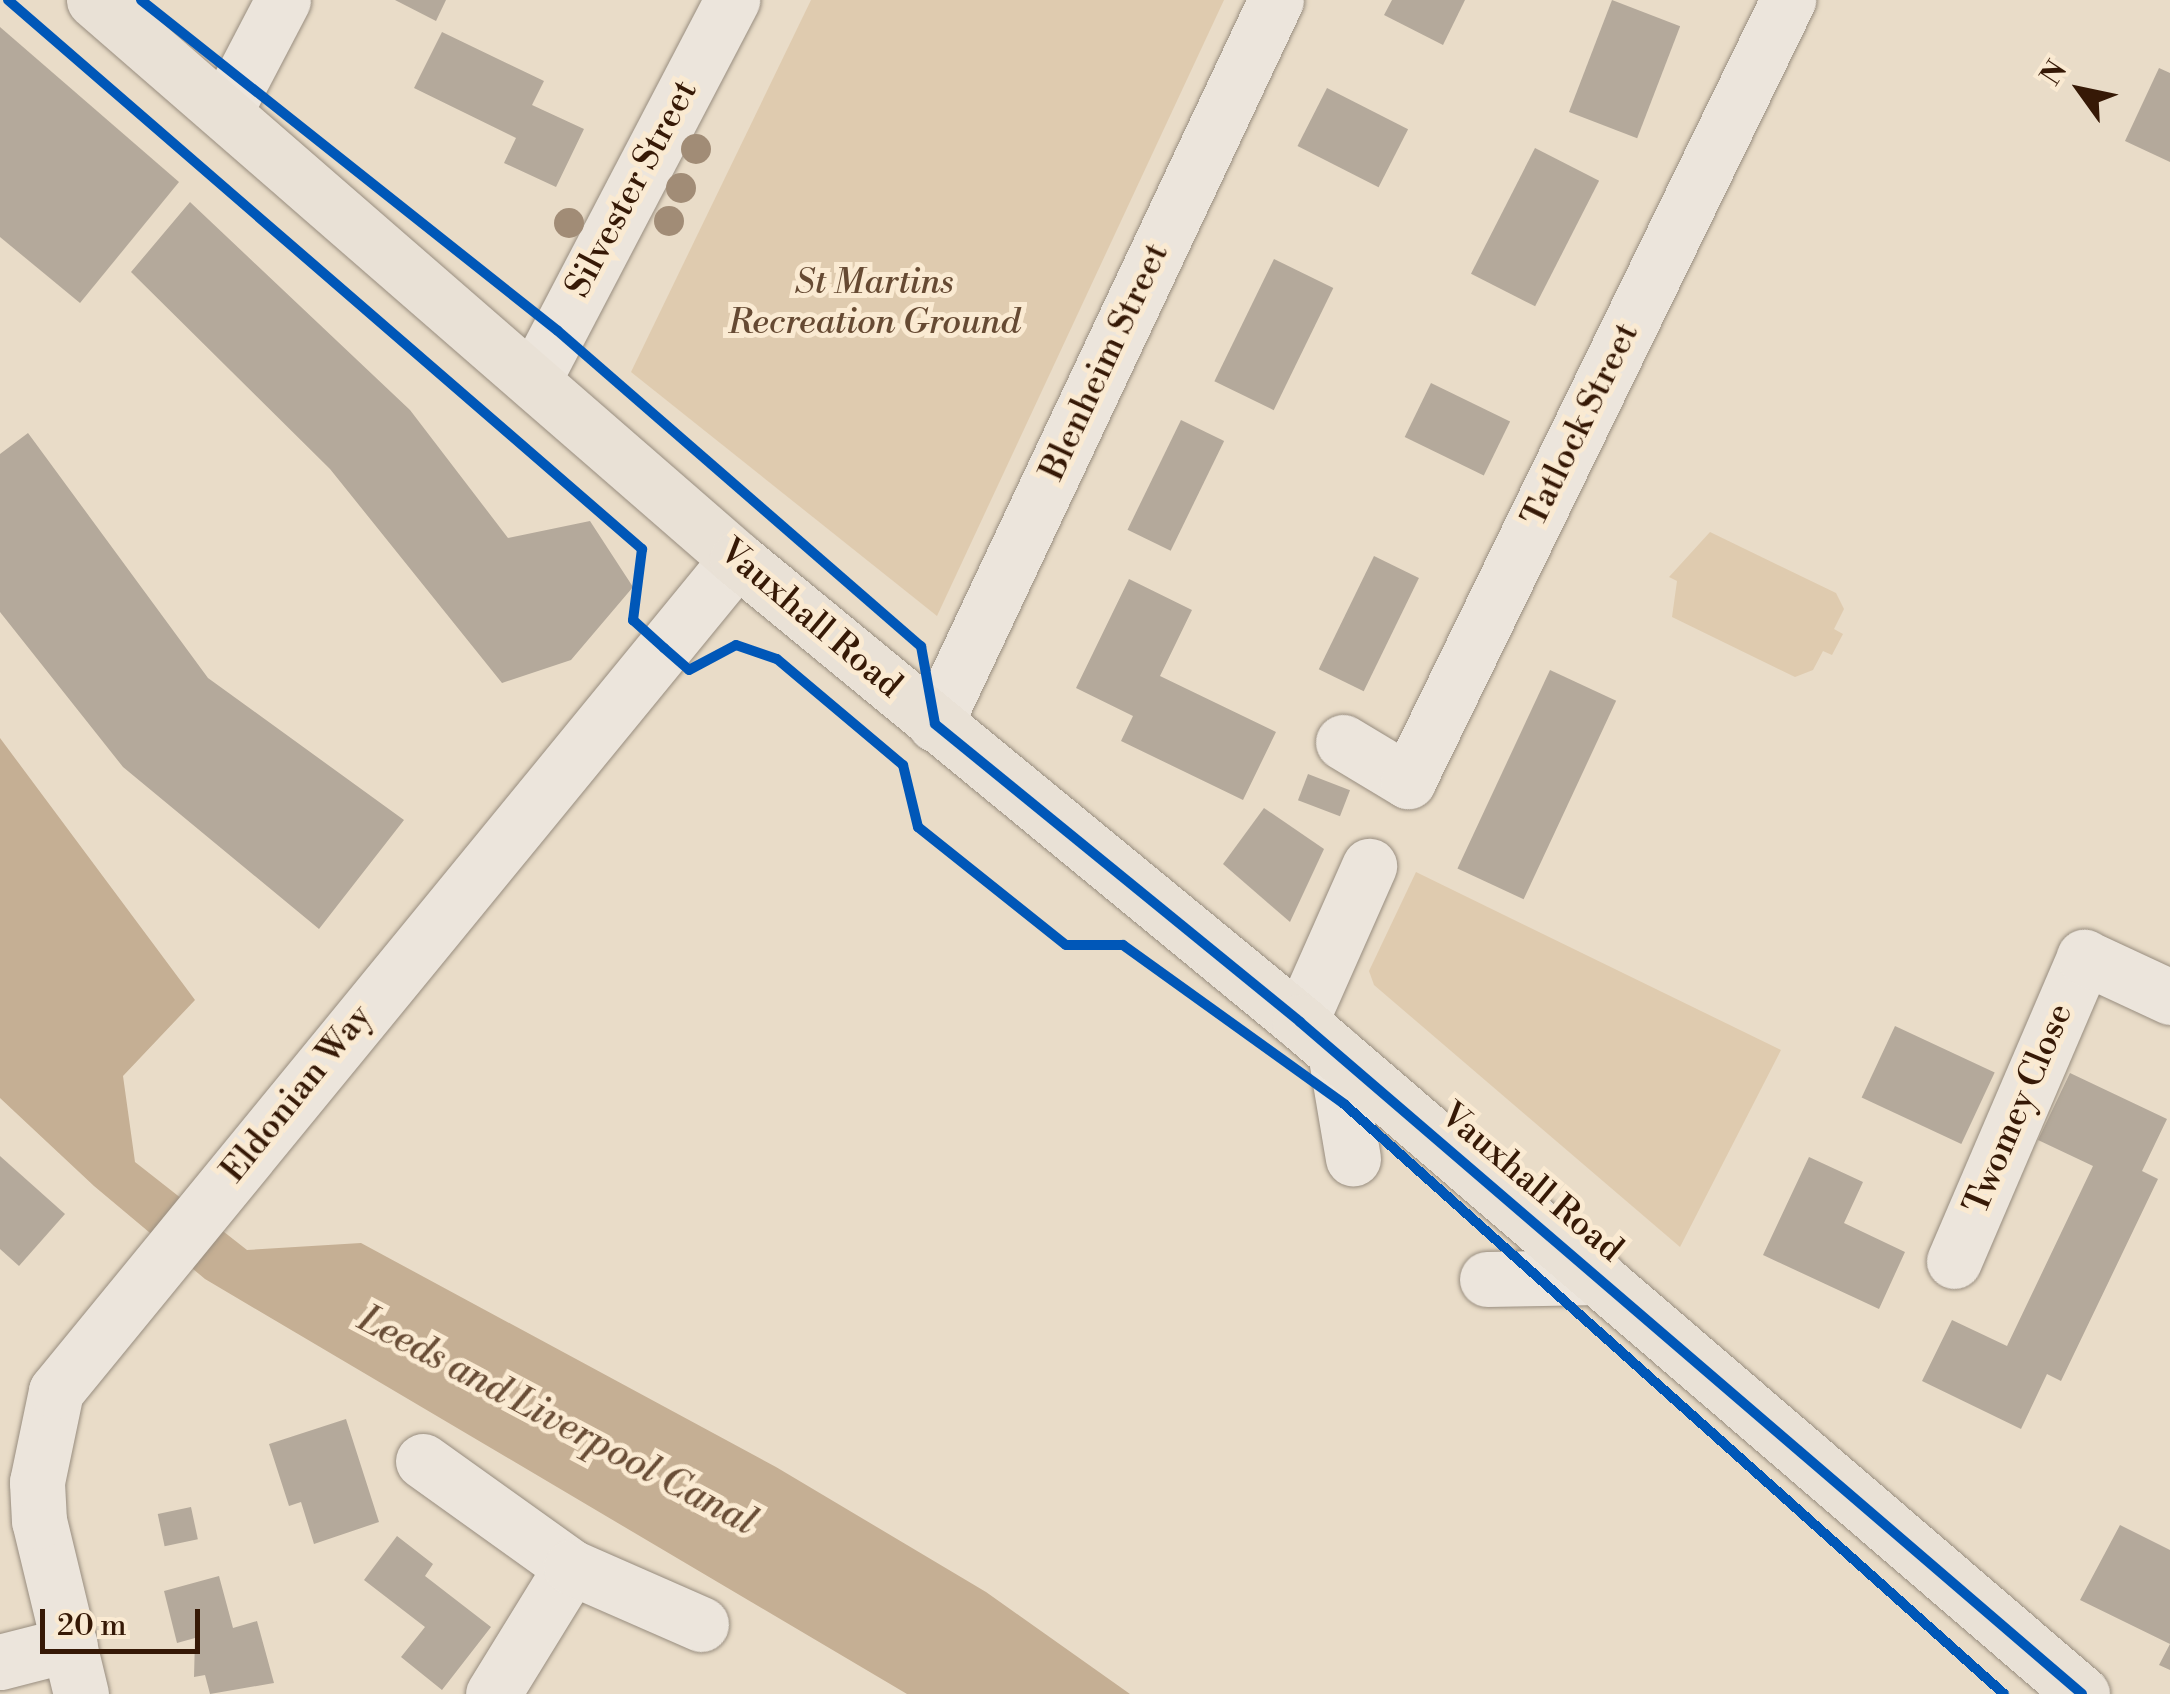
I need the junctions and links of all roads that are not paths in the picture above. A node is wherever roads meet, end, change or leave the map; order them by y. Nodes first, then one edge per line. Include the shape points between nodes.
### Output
1 (94, 0) edge
2 (283, 0) edge
3 (732, 0) edge
4 (1276, 0) edge
5 (1788, 0) edge
6 (224, 111) junction
7 (534, 379) junction
8 (737, 559) junction
9 (935, 724) junction
10 (1343, 742) dead end
11 (1369, 866) dead end
12 (2170, 997) edge
13 (1317, 1037) junction
14 (1354, 1158) dead end
15 (1954, 1260) dead end
16 (1598, 1277) junction
17 (1486, 1280) dead end
18 (423, 1461) dead end
19 (570, 1567) junction
20 (701, 1624) dead end
21 (0, 1662) edge
22 (75, 1669) edge
23 (493, 1694) edge
24 (2082, 1694) edge

1 - 6 main road, Vauxhall Road
2 - 6 street
3 - 7 street, Silvester Street
4 - 9 street, Blenheim Street
5 - 10 street, Tatlock Street via 1408,781
6 - 7 main road, Vauxhall Road
7 - 8 main road, Vauxhall Road
8 - 9 main road, Vauxhall Road
8 - 22 street, Eldonian Way via 157,1266 79,1352 45,1436 40,1520
9 - 13 main road, Vauxhall Road
11 - 13 street
12 - 15 street, Twomey Close via 2084,957
13 - 14 street
13 - 16 main road, Vauxhall Road
16 - 17 street
16 - 24 main road, Vauxhall Road
18 - 19 street
19 - 20 street
19 - 23 street
21 - 22 street

